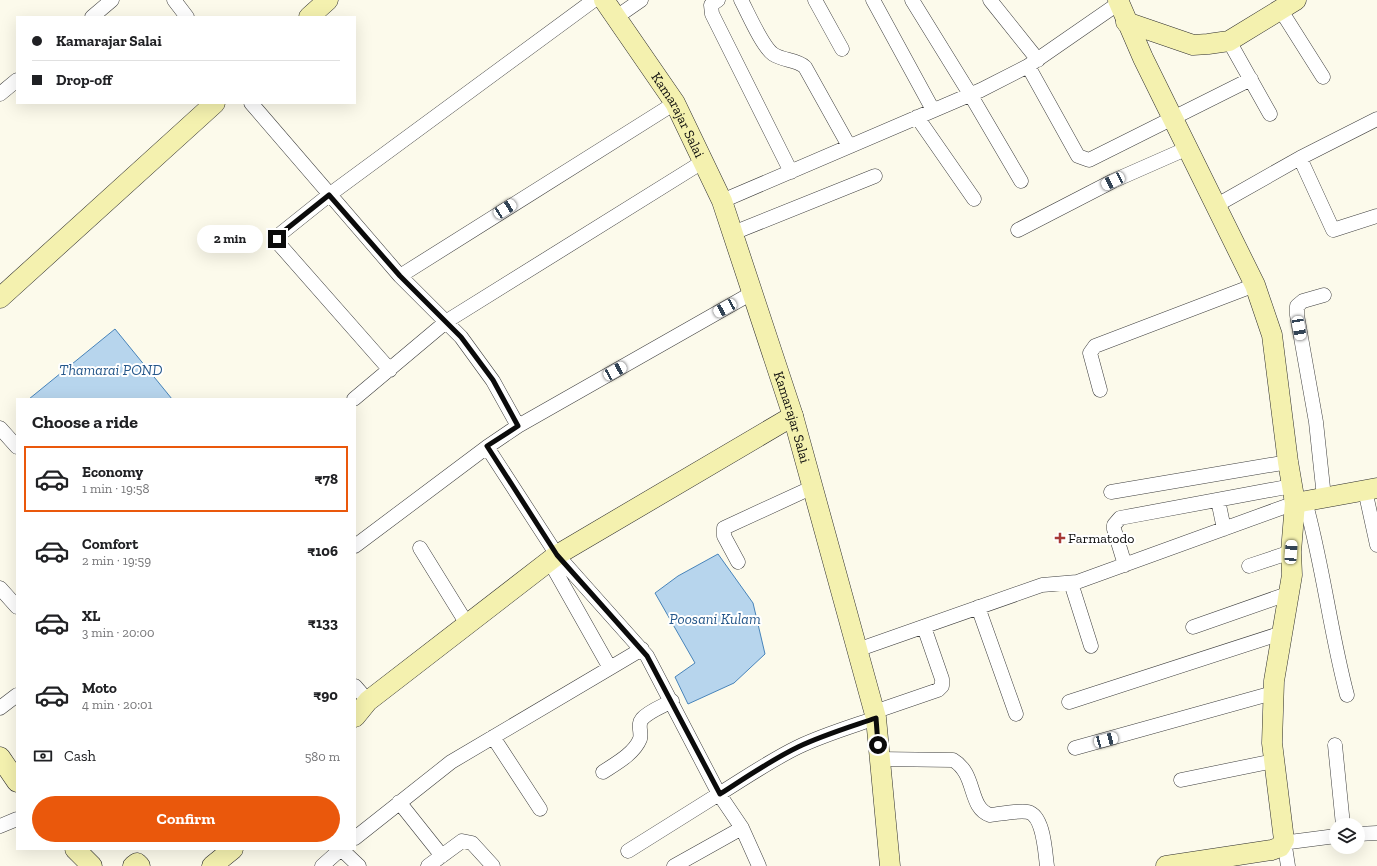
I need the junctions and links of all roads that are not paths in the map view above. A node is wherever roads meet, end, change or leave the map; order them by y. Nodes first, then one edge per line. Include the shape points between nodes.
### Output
1 (112, 0) edge
2 (174, 0) edge
3 (328, 0) edge
4 (594, 0) edge
5 (604, 0) edge
6 (641, 0) edge
7 (718, 0) edge
8 (740, 0) edge
9 (815, 0) edge
10 (873, 0) edge
11 (912, 0) edge
12 (990, 0) edge
13 (1119, 1) edge
14 (1288, 5) edge
15 (93, 16) edge
16 (186, 16) edge
17 (310, 16) edge
18 (615, 18) junction
19 (1126, 22) junction
20 (1229, 41) junction
21 (842, 49) dead end
22 (1033, 63) junction
23 (1323, 77) dead end
24 (1250, 79) junction
25 (16, 81) edge
26 (0, 94) edge
27 (970, 94) junction
28 (675, 103) junction
29 (214, 104) edge
30 (251, 104) edge
31 (933, 110) junction
32 (1270, 114) dead end
33 (917, 116) junction
34 (1173, 119) junction
35 (1377, 119) edge
36 (849, 146) junction
37 (1188, 148) junction
38 (1300, 158) junction
39 (704, 161) junction
40 (791, 172) junction
41 (875, 176) dead end
42 (1021, 181) dead end
43 (329, 195) junction
44 (974, 198) dead end
45 (722, 201) junction
46 (1217, 205) junction
47 (1377, 216) edge
48 (1018, 230) dead end
49 (733, 233) junction
50 (400, 276) junction
51 (1255, 284) junction
52 (752, 293) junction
53 (1324, 295) dead end
54 (0, 298) edge
55 (447, 321) junction
56 (390, 370) junction
57 (1100, 390) dead end
58 (355, 398) edge
59 (793, 416) junction
60 (518, 426) junction
61 (0, 428) edge
62 (16, 446) edge
63 (487, 446) junction
64 (1288, 462) junction
65 (813, 487) junction
66 (1371, 489) edge
67 (1111, 492) dead end
68 (1304, 497) junction
69 (1218, 500) junction
70 (1224, 529) junction
71 (356, 545) edge
72 (1377, 545) edge
73 (420, 548) dead end
74 (1291, 552) junction
75 (553, 557) junction
76 (738, 562) dead end
77 (1125, 565) junction
78 (1248, 566) dead end
79 (1071, 583) junction
80 (0, 588) edge
81 (1290, 593) junction
82 (597, 600) junction
83 (16, 606) edge
84 (978, 607) junction
85 (579, 613) junction
86 (467, 624) junction
87 (924, 627) junction
88 (1193, 627) dead end
89 (1282, 633) junction
90 (1091, 646) dead end
91 (642, 649) junction
92 (857, 650) junction
93 (610, 668) junction
94 (356, 687) edge
95 (1273, 693) junction
96 (1347, 695) dead end
97 (16, 696) edge
98 (368, 700) junction
99 (672, 702) junction
100 (1069, 702) dead end
101 (0, 708) edge
102 (1016, 714) dead end
103 (875, 715) junction
104 (356, 716) edge
105 (493, 737) junction
106 (1334, 745) dead end
107 (1075, 748) dead end
108 (0, 758) edge
109 (879, 759) junction
110 (1274, 760) junction
111 (603, 772) dead end
112 (1181, 780) dead end
113 (16, 781) edge
114 (720, 794) junction
115 (399, 802) junction
116 (540, 809) dead end
117 (1343, 818) edge
118 (16, 819) edge
119 (0, 826) edge
120 (742, 828) junction
121 (1377, 833) edge
122 (1365, 834) edge
123 (356, 837) edge
124 (1329, 837) edge
125 (1284, 842) junction
126 (76, 850) edge
127 (232, 850) edge
128 (340, 850) edge
129 (342, 850) edge
130 (628, 851) dead end
131 (442, 856) junction
132 (92, 866) edge
133 (133, 866) edge
134 (140, 866) edge
135 (212, 866) edge
136 (322, 866) edge
137 (359, 866) edge
138 (428, 866) edge
139 (493, 866) edge
140 (674, 866) edge
141 (759, 866) edge
142 (890, 866) edge
143 (1047, 866) edge
144 (1166, 866) edge
145 (1288, 866) edge

1 - 15 street
2 - 16 street
3 - 17 street
4 - 43 street
5 - 18 street, Kamarajar Salai
6 - 18 street
7 - 40 street via 711,5 712,14
8 - 36 street via 767,48 781,58 801,63 805,67
9 - 21 street
10 - 31 street
11 - 27 street
12 - 22 street
13 - 19 street
13 - 22 street
14 - 20 street
14 - 23 street
18 - 28 street, Kamarajar Salai
19 - 20 street via 1193,45
19 - 34 street
20 - 24 street
22 - 27 street
22 - 34 street via 1078,156 1083,160 1089,160
24 - 32 street
24 - 34 street
25 - 26 street
27 - 31 street
27 - 42 street
28 - 39 street, Kamarajar Salai
28 - 50 street
29 - 54 street
30 - 43 street
31 - 33 street
33 - 36 street
33 - 44 street
34 - 37 street
35 - 38 street
36 - 40 street
37 - 46 street
37 - 48 street via 1102,187
38 - 46 street
38 - 47 street via 1333,230
39 - 45 street, Kamarajar Salai
39 - 55 street
40 - 45 street
41 - 49 street
43 - 50 street
43 - 56 street via 277,239
45 - 49 street, Kamarajar Salai
46 - 51 street
49 - 52 street, Kamarajar Salai
50 - 55 street
51 - 57 street via 1095,346 1090,356
51 - 64 street via 1272,335
52 - 59 street, Kamarajar Salai
52 - 60 street
53 - 68 street via 1303,301 1297,306 1316,422
55 - 56 street
55 - 60 street via 493,380
56 - 58 street
59 - 65 street, Kamarajar Salai
59 - 75 street
60 - 63 street
61 - 62 street
63 - 71 street
63 - 75 street
64 - 67 street
64 - 68 street
65 - 76 street via 724,528 724,536
65 - 92 street, Kamarajar Salai
66 - 68 street
66 - 72 street
68 - 69 street
68 - 70 street
68 - 74 street
68 - 96 street via 1324,578 1338,662
69 - 70 street
69 - 77 street via 1120,518 1114,525 1114,530
70 - 77 street
73 - 86 street
74 - 78 street
74 - 81 street
75 - 82 street
75 - 85 street
75 - 86 street
77 - 79 street
79 - 84 street via 1048,583
79 - 90 street
80 - 83 street
81 - 88 street
81 - 89 street
82 - 85 street
82 - 91 street
84 - 87 street
84 - 102 street
85 - 93 street
86 - 98 street
87 - 92 street
87 - 103 street via 942,678 942,686 929,694
89 - 95 street
89 - 100 street
91 - 93 street
91 - 99 street
92 - 103 street, Kamarajar Salai
93 - 105 street
94 - 98 street
95 - 107 street
95 - 110 street
97 - 101 street
98 - 104 street
99 - 111 street via 644,717 639,723 640,738 636,746 622,760
99 - 114 street
103 - 109 street, Kamarajar Salai
103 - 114 street via 796,748
105 - 115 street via 451,762
105 - 116 street
106 - 117 street
108 - 113 street
109 - 142 street, Kamarajar Salai
109 - 143 street via 952,760 959,764 967,773 977,805 984,814 1027,812 1033,815 1041,829
110 - 112 street
110 - 125 street
114 - 120 street
114 - 130 street
115 - 123 street
115 - 131 street
118 - 119 street
120 - 140 street
120 - 141 street
121 - 122 street
124 - 125 street
125 - 144 street via 1272,850
125 - 145 street
126 - 132 street
127 - 135 street
128 - 136 street
129 - 137 street
131 - 138 street
131 - 139 street via 462,841 468,841
133 - 134 street via 137,863

